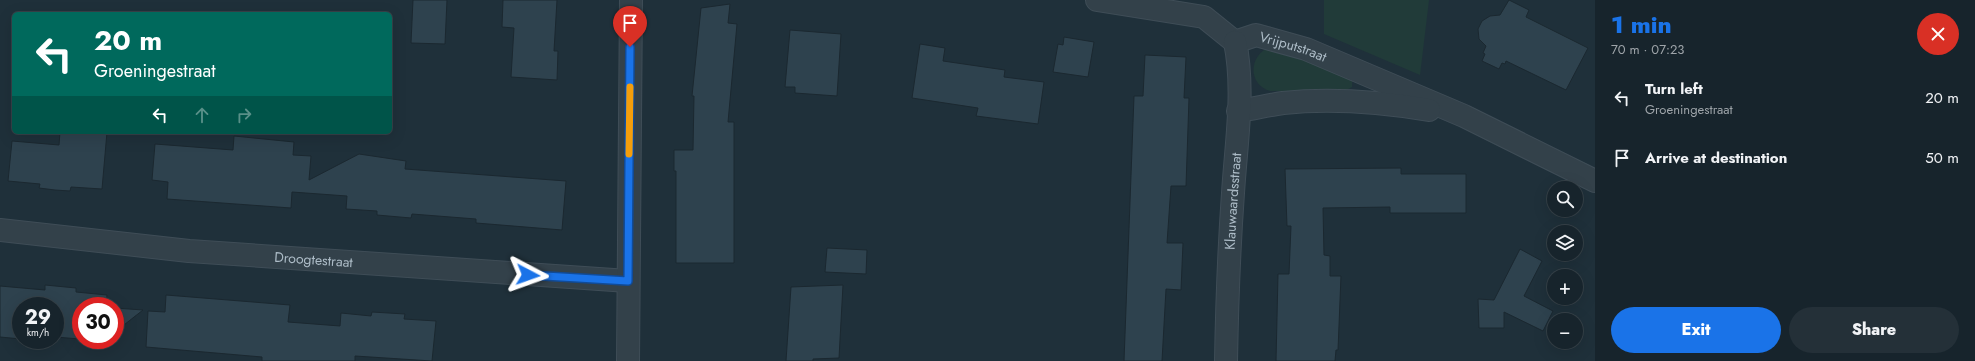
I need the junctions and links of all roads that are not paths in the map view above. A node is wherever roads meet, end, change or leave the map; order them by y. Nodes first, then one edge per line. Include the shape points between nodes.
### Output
1 (631, 0) edge
2 (1097, 0) edge
3 (1235, 42) junction
4 (1238, 111) junction
5 (1464, 116) junction
6 (1595, 181) edge
7 (0, 230) edge
8 (628, 281) junction
9 (628, 361) edge
10 (1226, 361) edge

1 - 8 street
2 - 3 street via 1204,17
3 - 4 street, Klauwaardsstraat via 1238,59
3 - 5 street, Vrijputstraat via 1256,35 1306,49
4 - 5 street, Vrijputstraat via 1284,103 1340,100 1386,103
4 - 10 street, Klauwaardsstraat via 1228,251
5 - 6 street, Vrijputstraat
7 - 8 street, Droogtestraat via 189,252
8 - 9 street

